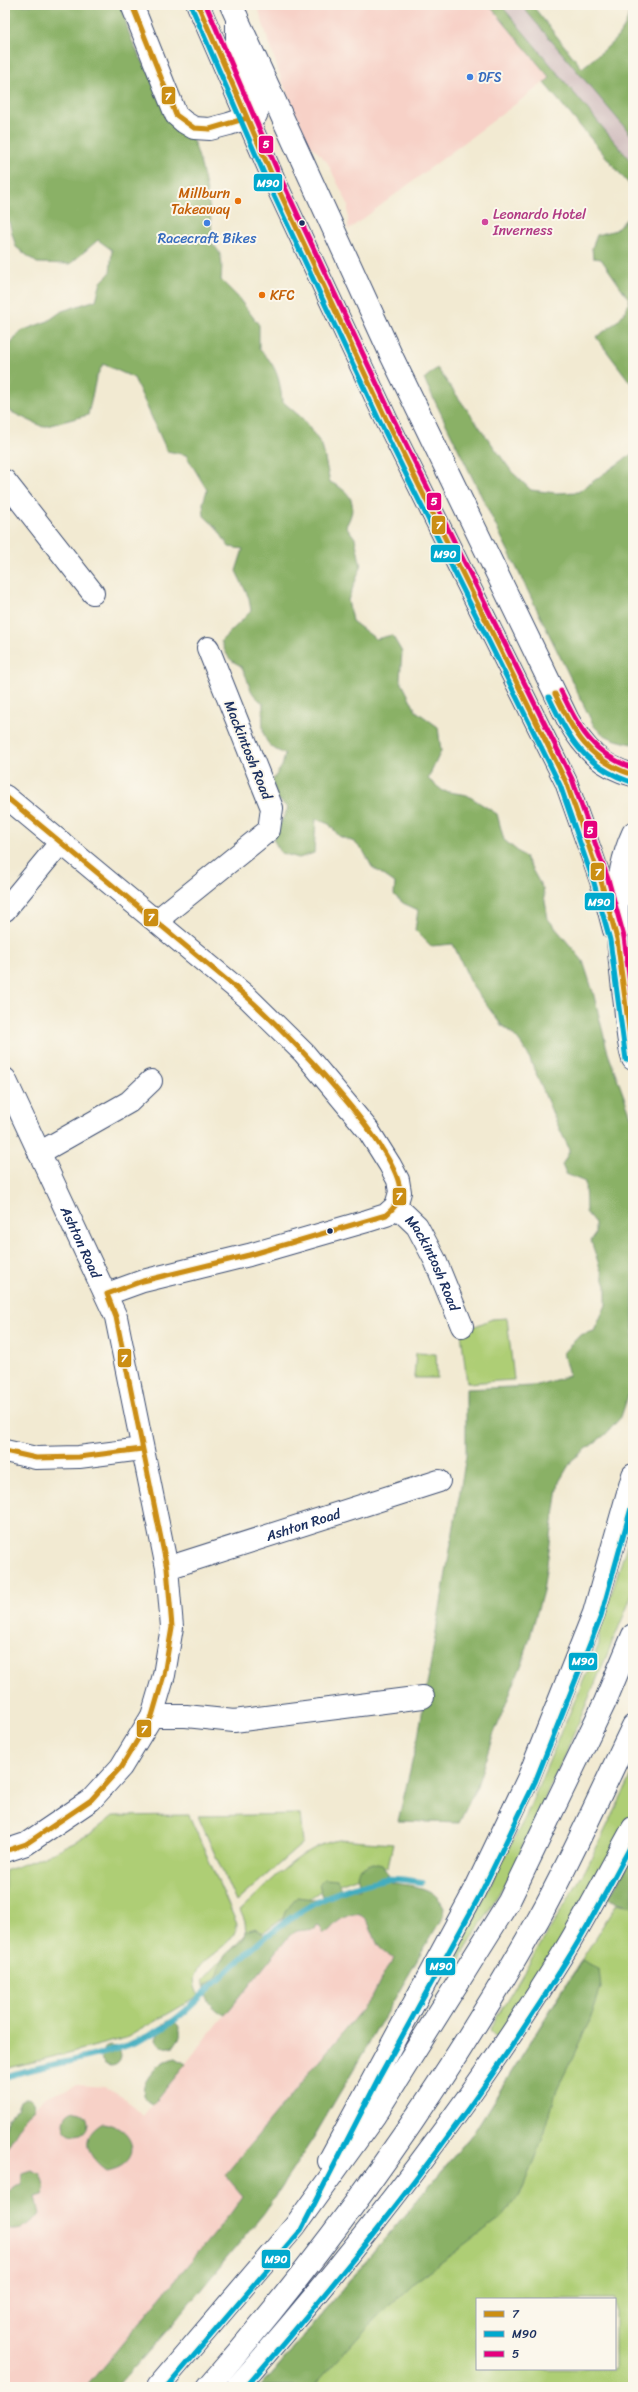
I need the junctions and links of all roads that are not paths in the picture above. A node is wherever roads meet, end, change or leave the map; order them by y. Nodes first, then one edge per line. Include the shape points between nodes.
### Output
1 (132, 5) edge
2 (198, 5) edge
3 (234, 11) edge
4 (247, 118) junction
5 (5, 480) edge
6 (93, 593) dead end
7 (208, 648) dead end
8 (633, 775) edge
9 (5, 796) edge
10 (633, 833) edge
11 (61, 842) junction
12 (5, 910) edge
13 (156, 921) junction
14 (616, 939) junction
15 (633, 1059) edge
16 (5, 1079) edge
17 (151, 1081) dead end
18 (39, 1153) junction
19 (396, 1206) junction
20 (107, 1294) junction
21 (462, 1326) dead end
22 (142, 1449) junction
23 (5, 1451) edge
24 (633, 1475) edge
25 (438, 1481) dead end
26 (167, 1568) junction
27 (633, 1635) edge
28 (423, 1697) dead end
29 (152, 1716) junction
30 (633, 1726) edge
31 (633, 1828) edge
32 (5, 1851) edge
33 (295, 2226) junction
34 (158, 2387) edge
35 (208, 2387) edge
36 (236, 2387) edge

1 - 4 main road via 176,115 194,128 210,129
2 - 4 main road
3 - 4 main road via 237,53 260,104 256,115
3 - 8 main road via 395,364 568,720 578,738 595,756 616,770
4 - 14 main road via 387,421 566,782 601,881
5 - 6 main road
7 - 13 main road, Mackintosh Road via 272,808 269,830
9 - 11 main road, Mackintosh Road
10 - 14 main road via 627,846 618,884
11 - 12 main road
11 - 13 main road, Mackintosh Road
13 - 19 main road, Mackintosh Road via 247,997 304,1052 368,1130 390,1164 398,1180 400,1192
14 - 15 main road
16 - 18 main road, Ashton Road
17 - 18 main road via 129,1102
18 - 20 main road, Ashton Road
19 - 20 main road via 386,1215 368,1221 249,1255 143,1281
19 - 21 main road, Mackintosh Road via 417,1226 435,1260
20 - 22 main road, Ashton Road via 116,1317
22 - 23 main road via 79,1457 36,1458
22 - 26 main road, Ashton Road
24 - 33 main road via 594,1613 528,1779 474,1892 370,2081
25 - 26 main road, Ashton Road
26 - 29 main road, Ashton Road via 172,1627 164,1675
27 - 33 main road via 605,1702 509,1901 375,2115
28 - 29 main road via 234,1721 186,1716
29 - 32 main road, Ashton Road via 121,1767 91,1800 26,1844
30 - 35 main road via 539,1917 420,2112 306,2270
31 - 36 main road via 561,1957 457,2113 348,2255
33 - 34 main road

